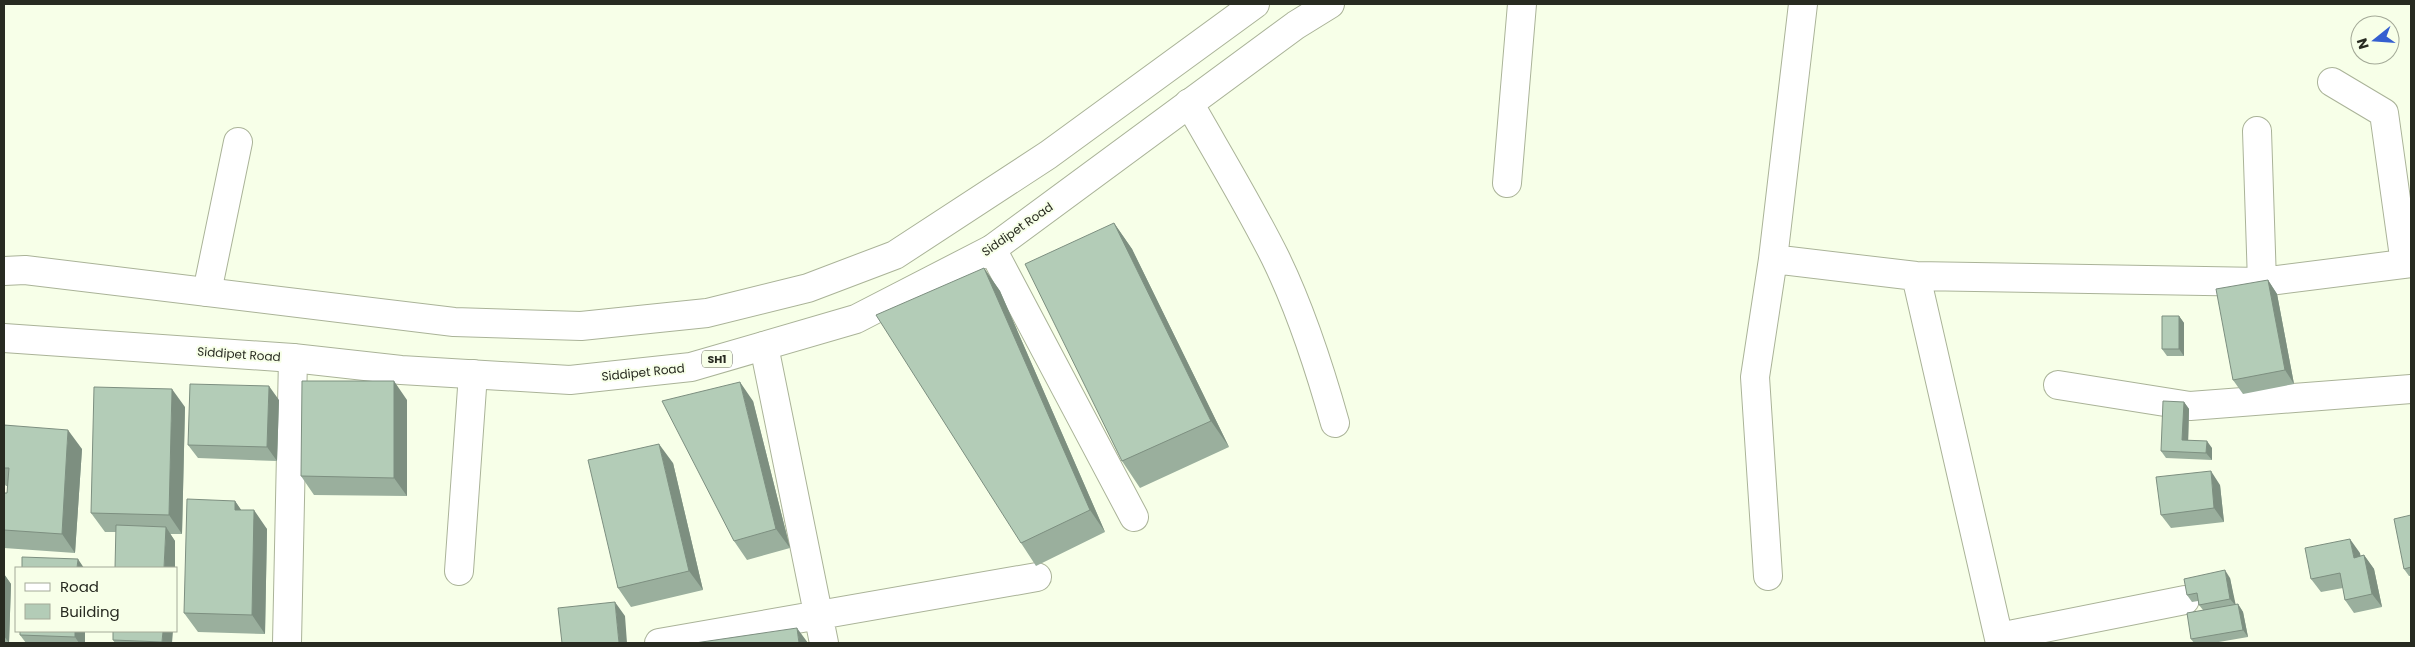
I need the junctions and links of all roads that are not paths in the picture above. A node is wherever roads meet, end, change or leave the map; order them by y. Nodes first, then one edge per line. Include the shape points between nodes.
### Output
1 (1255, 4) edge
2 (1330, 4) edge
3 (1522, 4) edge
4 (1803, 4) edge
5 (2332, 82) dead end
6 (1189, 103) junction
7 (2257, 131) dead end
8 (238, 142) dead end
9 (1507, 184) dead end
10 (992, 249) junction
11 (1773, 259) junction
12 (2408, 263) edge
13 (4, 271) edge
14 (1916, 276) junction
15 (2262, 282) junction
16 (207, 292) junction
17 (4, 338) edge
18 (764, 346) junction
19 (294, 358) junction
20 (473, 374) junction
21 (2058, 385) dead end
22 (2411, 389) edge
23 (1335, 423) dead end
24 (1134, 517) dead end
25 (459, 571) dead end
26 (1768, 576) dead end
27 (1037, 577) dead end
28 (2184, 600) edge
29 (819, 615) junction
30 (2000, 640) edge
31 (287, 643) edge
32 (659, 643) edge
33 (824, 643) edge

1 - 16 street via 1048,155 895,255 808,288 707,313 581,326 454,322
2 - 6 street, Siddipet Road / SH1
3 - 9 street
4 - 11 street
5 - 12 street via 2384,113
6 - 10 street, Siddipet Road / SH1
6 - 23 street via 1275,257 1320,369
7 - 15 street
8 - 16 street
10 - 18 street, Siddipet Road / SH1 via 856,319
10 - 24 street
11 - 14 street
11 - 26 street via 1756,377
12 - 15 street
13 - 16 street via 25,270
14 - 15 street
14 - 30 street
17 - 19 street, Siddipet Road / SH1
18 - 20 street, Siddipet Road / SH1 via 691,366 570,380
18 - 29 street
19 - 20 street, Siddipet Road / SH1
19 - 31 street
20 - 25 street
21 - 22 street via 2190,406
27 - 29 street
28 - 30 street
29 - 32 street
29 - 33 street

